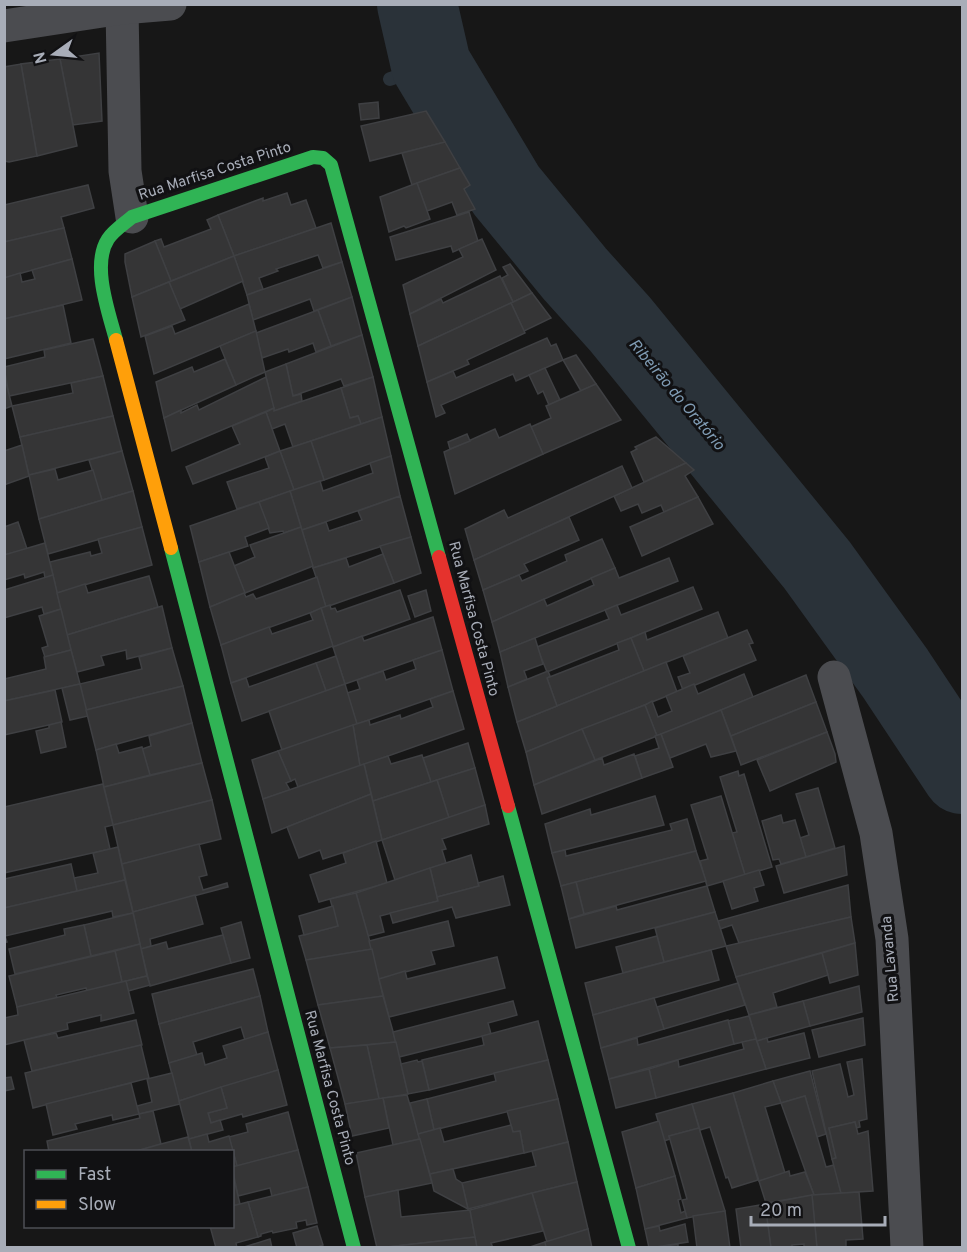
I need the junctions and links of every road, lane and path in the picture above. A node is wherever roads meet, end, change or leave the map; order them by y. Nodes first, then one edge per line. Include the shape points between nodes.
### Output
1 (170, 4) edge
2 (122, 8) junction
3 (4, 26) edge
4 (132, 218) junction
5 (834, 676) dead end
6 (354, 1248) edge
7 (629, 1248) edge
8 (908, 1248) edge

1 - 2 street
2 - 3 street
2 - 4 street via 124,163
4 - 6 street, Rua Marfisa Costa Pinto via 112,233 100,256 103,289
4 - 7 street, Rua Marfisa Costa Pinto via 313,157 331,165
5 - 8 street, Rua Lavanda via 876,833 892,939

